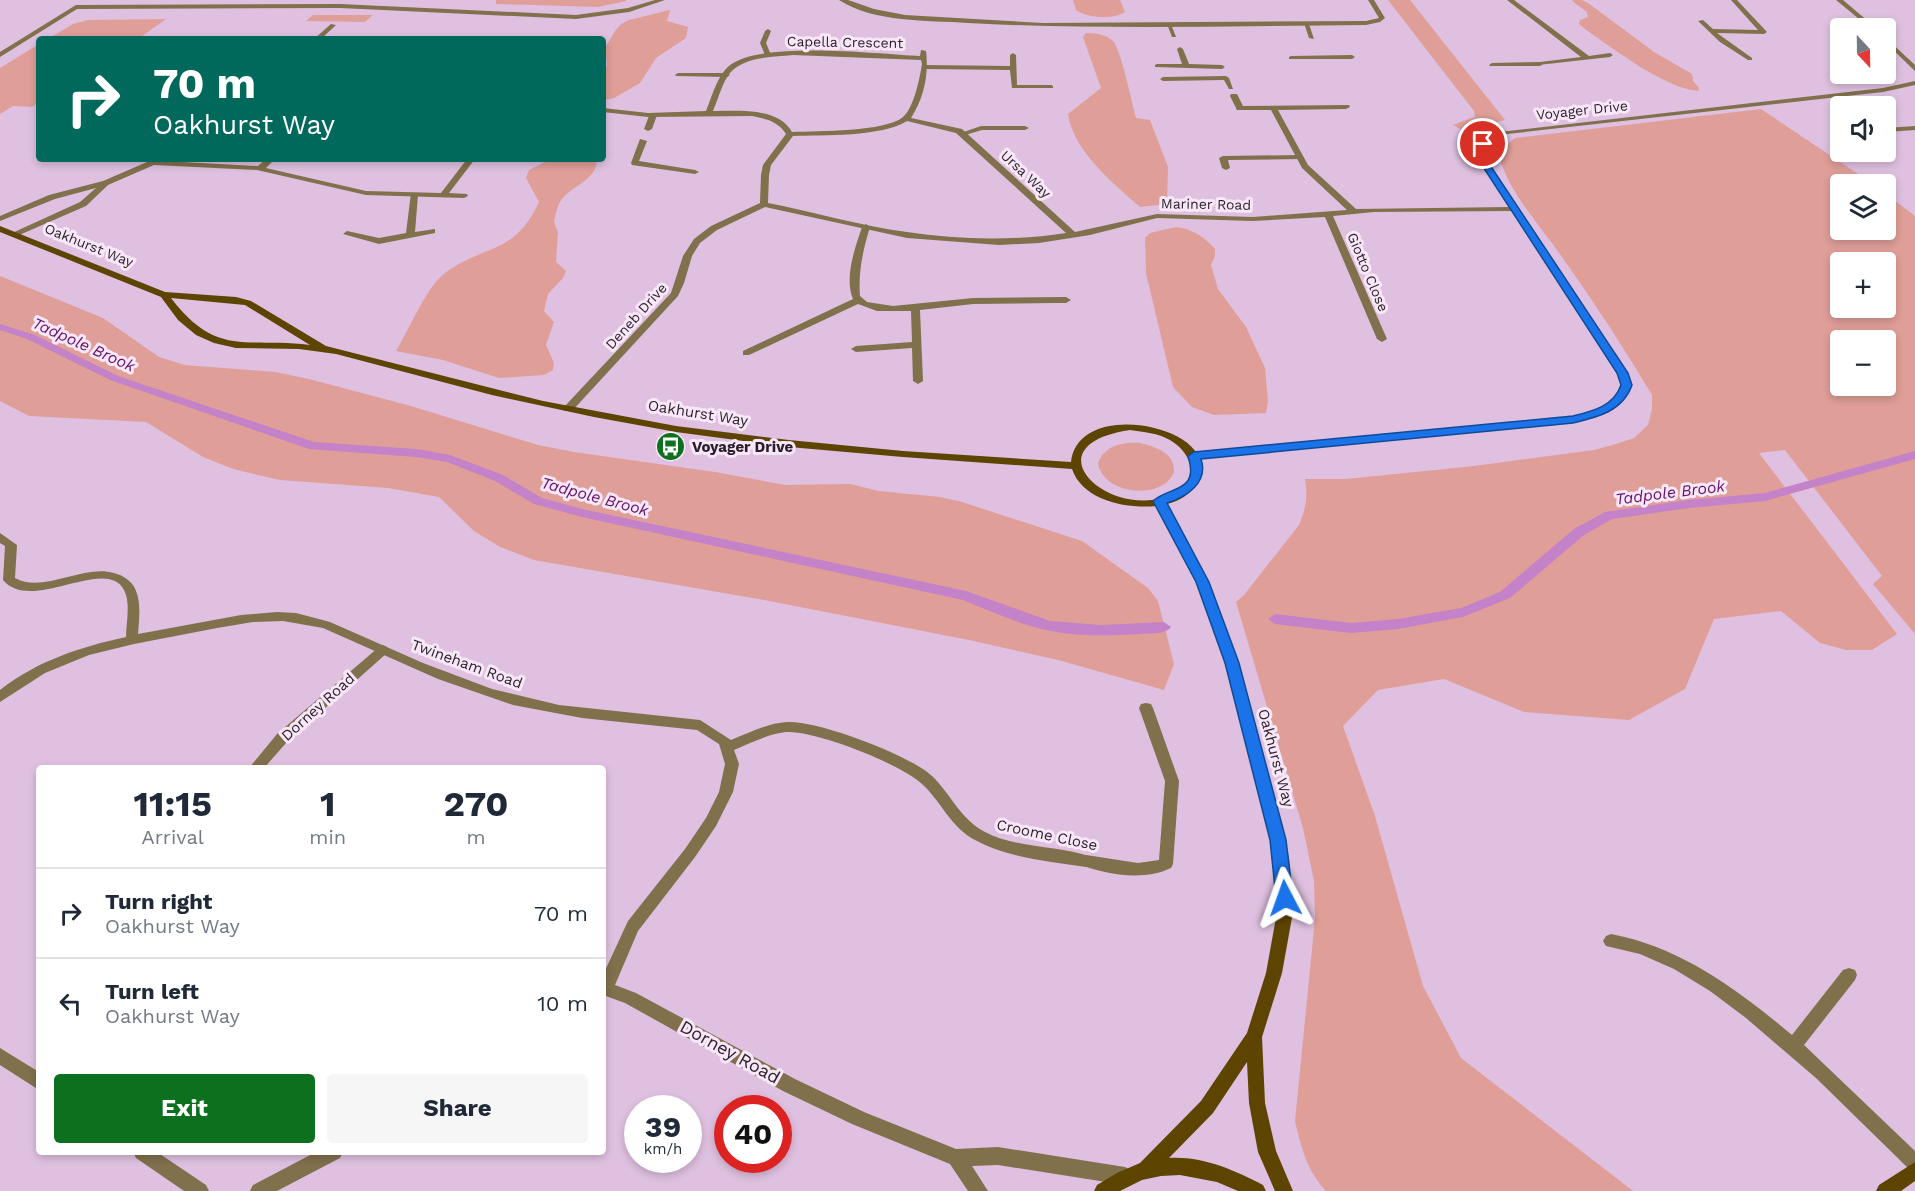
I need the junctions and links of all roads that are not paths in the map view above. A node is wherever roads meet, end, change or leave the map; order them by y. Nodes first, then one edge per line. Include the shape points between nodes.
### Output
1 (662, 0) edge
2 (842, 0) edge
3 (1371, 0) edge
4 (1510, 0) edge
5 (1734, 0) edge
6 (1839, 0) edge
7 (76, 4) edge
8 (474, 4) dead end
9 (465, 12) junction
10 (1861, 18) edge
11 (1701, 21) dead end
12 (1306, 24) junction
13 (333, 25) dead end
14 (1169, 25) junction
15 (768, 31) dead end
16 (1712, 31) junction
17 (320, 36) edge
18 (1174, 36) dead end
19 (1312, 38) dead end
20 (1318, 48) dead end
21 (1180, 50) dead end
22 (1896, 50) edge
23 (0, 55) edge
24 (768, 55) junction
25 (1013, 55) dead end
26 (1610, 55) dead end
27 (1352, 57) dead end
28 (1586, 57) junction
29 (1291, 58) dead end
30 (1324, 58) junction
31 (1750, 59) dead end
32 (1492, 65) dead end
33 (1157, 66) dead end
34 (1186, 66) junction
35 (924, 67) junction
36 (1222, 67) dead end
37 (1013, 68) junction
38 (1915, 69) edge
39 (678, 75) dead end
40 (727, 75) junction
41 (1163, 79) dead end
42 (1915, 82) edge
43 (1051, 87) dead end
44 (1273, 107) junction
45 (1347, 107) dead end
46 (606, 110) edge
47 (709, 112) junction
48 (653, 115) junction
49 (906, 119) junction
50 (1025, 128) dead end
51 (1915, 128) edge
52 (648, 129) dead end
53 (1896, 129) edge
54 (790, 134) junction
55 (962, 134) junction
56 (643, 141) dead end
57 (1299, 157) junction
58 (156, 162) edge
59 (173, 162) edge
60 (268, 162) edge
61 (469, 162) edge
62 (261, 168) junction
63 (1226, 168) dead end
64 (694, 172) dead end
65 (106, 183) junction
66 (414, 195) junction
67 (442, 196) junction
68 (464, 196) dead end
69 (764, 204) junction
70 (1513, 209) junction
71 (1354, 212) junction
72 (1328, 215) junction
73 (0, 219) edge
74 (866, 227) junction
75 (0, 229) edge
76 (432, 231) dead end
77 (14, 234) junction
78 (347, 234) dead end
79 (1072, 234) junction
80 (410, 236) junction
81 (164, 295) junction
82 (1066, 300) dead end
83 (857, 301) junction
84 (915, 308) junction
85 (1382, 339) dead end
86 (917, 345) junction
87 (323, 349) junction
88 (856, 349) dead end
89 (746, 353) dead end
90 (918, 381) dead end
91 (568, 409) junction
92 (1194, 456) junction
93 (1075, 466) junction
94 (1160, 501) junction
95 (0, 537) edge
96 (132, 640) junction
97 (383, 650) junction
98 (0, 697) edge
99 (1146, 708) dead end
100 (727, 747) junction
101 (259, 765) edge
102 (1611, 941) dead end
103 (1849, 975) dead end
104 (606, 984) edge
105 (606, 989) edge
106 (1254, 1037) junction
107 (1792, 1047) junction
108 (0, 1056) edge
109 (36, 1080) edge
110 (146, 1155) edge
111 (328, 1155) edge
112 (956, 1158) junction
113 (1915, 1163) edge
114 (1147, 1168) junction
115 (1915, 1171) edge
116 (1125, 1176) junction
117 (200, 1191) edge
118 (259, 1191) edge
119 (979, 1191) edge
120 (1103, 1191) edge
121 (1257, 1191) edge
122 (1284, 1191) edge
123 (1885, 1191) edge

1 - 9 street via 629,10 585,16
2 - 14 street via 905,17 1043,25
3 - 12 street via 1383,16 1378,21
4 - 28 street
5 - 16 street via 1764,32
6 - 10 street
7 - 9 street via 340,6
7 - 23 street
8 - 9 street
11 - 16 street
12 - 14 street
12 - 19 street
13 - 17 street
14 - 18 street
15 - 24 street, Capella Crescent via 763,43
16 - 31 street
20 - 30 street
21 - 34 street
22 - 38 street
24 - 35 street, Capella Crescent via 923,54
24 - 40 street, Capella Crescent via 738,63
25 - 37 street
26 - 28 street
27 - 30 street
28 - 32 street via 1540,64
29 - 30 street
33 - 34 street
34 - 36 street
35 - 37 street
35 - 49 street, Capella Crescent via 913,109
37 - 43 street via 1014,87
39 - 40 street
40 - 47 street
41 - 44 street via 1226,78 1240,108
42 - 70 street, Voyager Drive via 1883,90 1497,135 1483,144 1480,156
44 - 45 street
44 - 57 street
46 - 48 street
47 - 48 street
47 - 54 street via 777,120 786,125
48 - 52 street
49 - 54 street via 882,128
49 - 55 street, Ursa Way via 952,128
50 - 55 street, Ursa Way via 987,127
51 - 53 street
54 - 69 street via 766,167
55 - 79 street, Ursa Way
56 - 64 street via 635,163
57 - 63 street via 1223,158
57 - 71 street
58 - 65 street
59 - 62 street
60 - 62 street
61 - 67 street
62 - 66 street via 366,194
65 - 73 street via 62,194
65 - 77 street via 83,204
66 - 67 street
66 - 80 street
67 - 68 street
69 - 74 street, Mariner Road
69 - 91 street, Deneb Drive via 697,240 686,258 675,294
70 - 71 street, Mariner Road
70 - 92 street, Voyager Drive via 1626,380 1626,390 1611,407 1590,416 1554,422
71 - 72 street, Mariner Road
72 - 79 street, Mariner Road via 1253,219 1157,216
72 - 85 street, Giotto Close
74 - 79 street, Mariner Road via 914,236 999,242
74 - 83 street via 857,261
75 - 77 street, Oakhurst Way
76 - 80 street
77 - 81 street, Oakhurst Way
78 - 80 street via 380,241
81 - 87 street, Oakhurst Way via 248,303
81 - 87 street, Oakhurst Way via 194,330 215,341
82 - 84 street via 971,301
83 - 84 street via 871,306
83 - 89 street
84 - 86 street
86 - 88 street
86 - 90 street
87 - 91 street, Oakhurst Way
91 - 93 street, Oakhurst Way via 777,444
92 - 93 street via 1167,435 1130,428 1111,429 1083,443
92 - 94 street via 1196,477 1188,488
93 - 94 street via 1090,488 1104,495 1122,501
94 - 106 street, Oakhurst Way via 1202,582 1232,663 1282,858 1285,912 1274,972
95 - 96 street via 11,545 9,579 16,585 99,576 122,579 132,597
96 - 97 street, Twineham Road via 229,621 278,616 326,625
96 - 98 street, Twineham Road via 51,665
97 - 100 street, Twineham Road via 513,700 700,725 710,728
97 - 101 street, Dorney Road via 282,738
99 - 100 street, Croome Close via 1172,781 1166,864 1144,870 1023,849 977,834 922,776 828,733 792,726
100 - 104 street via 733,772 716,814 633,926
102 - 107 street via 1642,948 1705,980
103 - 107 street
105 - 112 street, Dorney Road via 828,1104
106 - 114 street, Oakhurst Way via 1207,1107
106 - 122 street, Oakhurst Way via 1257,1103 1267,1152
107 - 113 street
108 - 109 street
110 - 117 street
111 - 118 street
112 - 116 street, Dorney Road via 998,1156
112 - 119 street
114 - 116 street
114 - 121 street via 1186,1166 1226,1174
115 - 123 street
116 - 120 street

